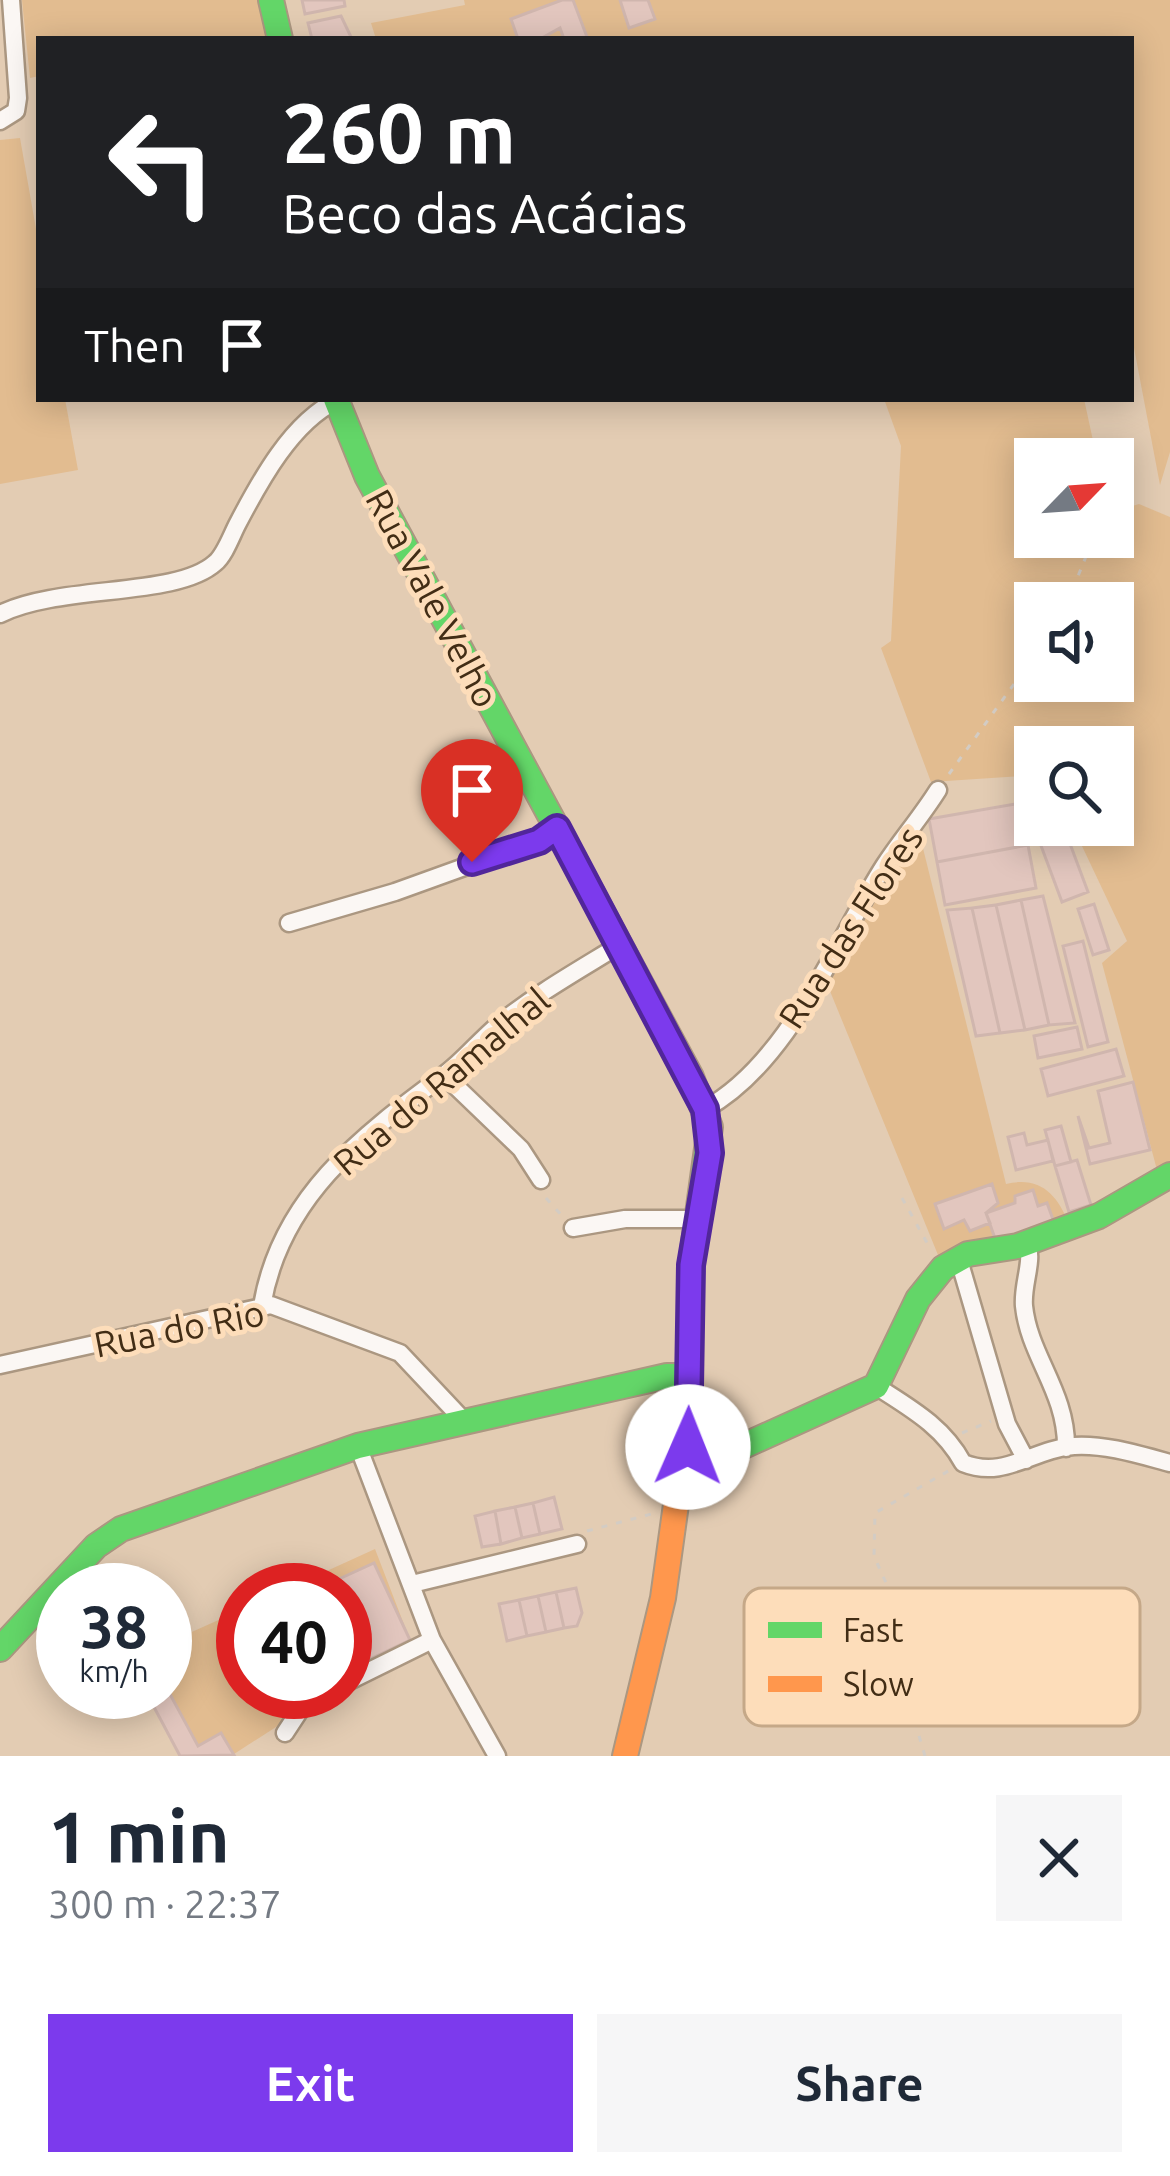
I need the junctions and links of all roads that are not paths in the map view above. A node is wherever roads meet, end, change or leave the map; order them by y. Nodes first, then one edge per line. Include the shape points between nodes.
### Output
1 (271, 0) edge
2 (7, 2) edge
3 (279, 36) edge
4 (0, 121) edge
5 (338, 407) edge
6 (0, 614) edge
7 (938, 790) road end
8 (557, 828) junction
9 (289, 922) dead end
10 (621, 944) junction
11 (444, 1075) junction
12 (705, 1109) junction
13 (1170, 1174) edge
14 (541, 1180) road end
15 (697, 1219) junction
16 (573, 1228) road end
17 (1028, 1242) junction
18 (952, 1266) junction
19 (262, 1306) junction
20 (0, 1366) edge
21 (690, 1376) junction
22 (876, 1386) junction
23 (465, 1422) junction
24 (358, 1446) junction
25 (688, 1447) junction
26 (1066, 1448) junction
27 (1026, 1460) junction
28 (1170, 1462) edge
29 (578, 1544) road end
30 (412, 1584) junction
31 (432, 1640) junction
32 (0, 1649) edge
33 (372, 1670) edge
34 (294, 1719) edge
35 (285, 1733) dead end
36 (497, 1756) edge
37 (625, 1756) edge

1 - 3 street
2 - 4 street via 18,98 16,111
5 - 6 street via 306,425 216,563 164,585 94,589
5 - 8 street, Rua Vale Velho
7 - 12 street, Rua das Flores via 795,1020 734,1089
8 - 9 street via 395,892
8 - 10 street, Rua Vale Velho
10 - 11 street, Rua do Ramalhal via 529,1002
10 - 12 street, Rua Vale Velho
11 - 14 street via 521,1149
11 - 19 street, Rua do Ramalhal via 392,1113 296,1210 270,1259
12 - 15 street, Rua Vale Velho via 710,1153
13 - 17 street via 1119,1209
15 - 16 street
15 - 21 street, Rua Vale Velho
17 - 18 street
17 - 26 street via 1024,1313 1068,1419
18 - 22 street via 914,1298
18 - 27 street
19 - 20 street, Rua do Rio
19 - 23 street, Rua do Rio via 389,1347
21 - 23 street
21 - 25 street, Rua Vale Velho
22 - 25 street via 740,1448
22 - 27 street via 950,1440 963,1463 1007,1469
23 - 24 street
24 - 30 street
24 - 32 street via 122,1529 96,1546
25 - 37 street, Rua Vale Velho
26 - 27 street
26 - 28 street
29 - 30 street
30 - 31 street
31 - 33 street
31 - 36 street
34 - 35 street

